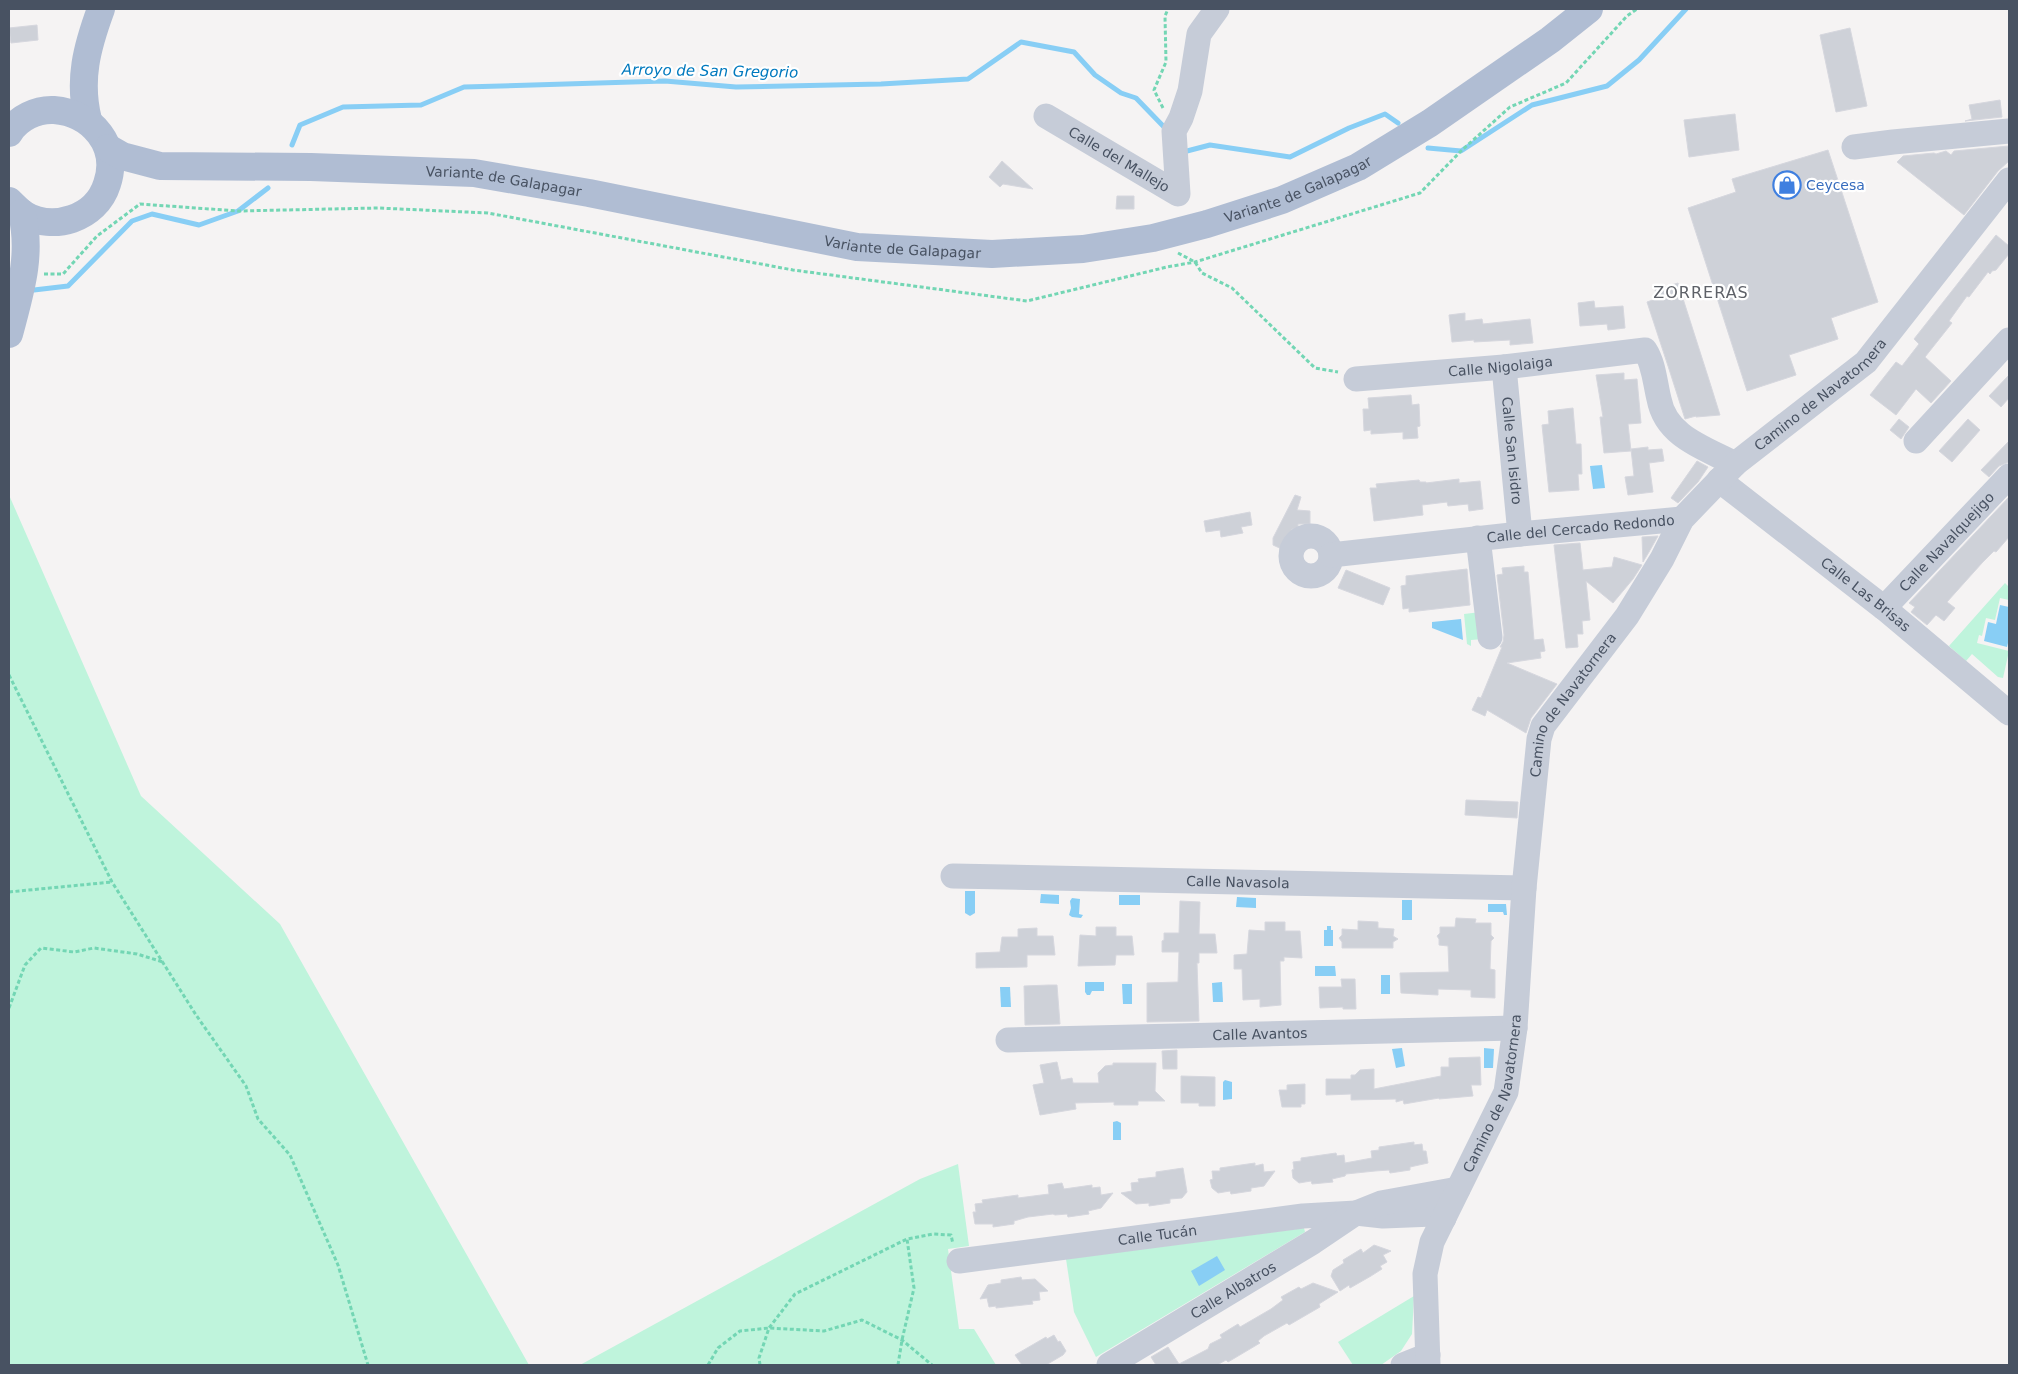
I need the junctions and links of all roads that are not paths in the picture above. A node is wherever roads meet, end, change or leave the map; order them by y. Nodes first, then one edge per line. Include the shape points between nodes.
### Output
1 (101, 9) edge
2 (1217, 9) edge
3 (1589, 9) edge
4 (85, 58) junction
5 (46, 110) junction
6 (1046, 116) dead end
7 (88, 120) junction
8 (2009, 131) edge
9 (9, 133) edge
10 (1854, 147) dead end
11 (108, 148) junction
12 (160, 166) junction
13 (2009, 180) edge
14 (107, 185) junction
15 (15, 207) edge
16 (58, 223) junction
17 (24, 274) junction
18 (9, 334) edge
19 (2009, 340) edge
20 (1645, 350) joint
21 (1504, 367) junction
22 (1356, 380) road end
23 (1916, 441) dead end
24 (1727, 472) junction
25 (2009, 476) edge
26 (1682, 520) junction
27 (1520, 534) junction
28 (1478, 538) junction
29 (1331, 555) dead end
30 (1884, 608) junction
31 (1490, 637) dead end
32 (2009, 713) edge
33 (952, 876) dead end
34 (1524, 888) junction
35 (1514, 1028) junction
36 (1008, 1040) dead end
37 (1458, 1189) junction
38 (1356, 1213) junction
39 (1444, 1218) junction
40 (959, 1261) road end
41 (1428, 1360) edge
42 (1109, 1365) edge
43 (1402, 1365) edge

1 - 4 main road
2 - 6 street, Calle del Mallejo via 1199,34 1190,90 1174,131 1178,194
3 - 12 main road, Variante de Galapagar via 1430,123 1358,167 1282,200 1207,224 1153,238 1083,249 992,254 857,247 474,173
4 - 5 main road via 63,95
4 - 7 main road via 82,99
5 - 7 main road via 68,111
5 - 9 main road via 28,116
7 - 11 main road via 100,132
8 - 10 street
11 - 12 main road via 122,156
11 - 14 main road
12 - 14 main road
13 - 24 street, Camino de Navatornera via 1866,362
14 - 16 main road via 96,204 79,217
15 - 16 main road via 39,221
15 - 17 main road via 27,241
16 - 17 main road via 39,246
17 - 18 main road
19 - 23 street
20 - 21 street, Calle Nigolaiga
20 - 24 street, Calle Las Brisas via 1650,358 1660,403 1673,429
21 - 22 street, Calle Nigolaiga
21 - 27 street, Calle San Isidro
24 - 26 street, Camino de Navatornera
24 - 30 street, Calle Las Brisas
25 - 30 street, Calle Navalquejigo
26 - 27 street, Calle del Cercado Redondo
26 - 34 street, Camino de Navatornera via 1627,616 1543,726
27 - 28 street, Calle del Cercado Redondo
28 - 29 street, Calle del Cercado Redondo
28 - 31 street, Calle del Cercado Redondo
30 - 32 street, Calle Las Brisas
33 - 34 street, Calle Navasola
34 - 35 street, Camino de Navatornera
35 - 36 street, Calle Avantos
35 - 37 street, Camino de Navatornera via 1506,1092
37 - 38 street, Calle Tucán via 1381,1203
37 - 39 street, Camino de Navatornera
38 - 39 street, Calle Tucán via 1383,1216 1434,1214
38 - 40 street, Calle Tucán via 1303,1216
38 - 42 street, Calle Albatros
39 - 41 street, Camino de Navatornera via 1432,1242 1425,1274
41 - 43 street

